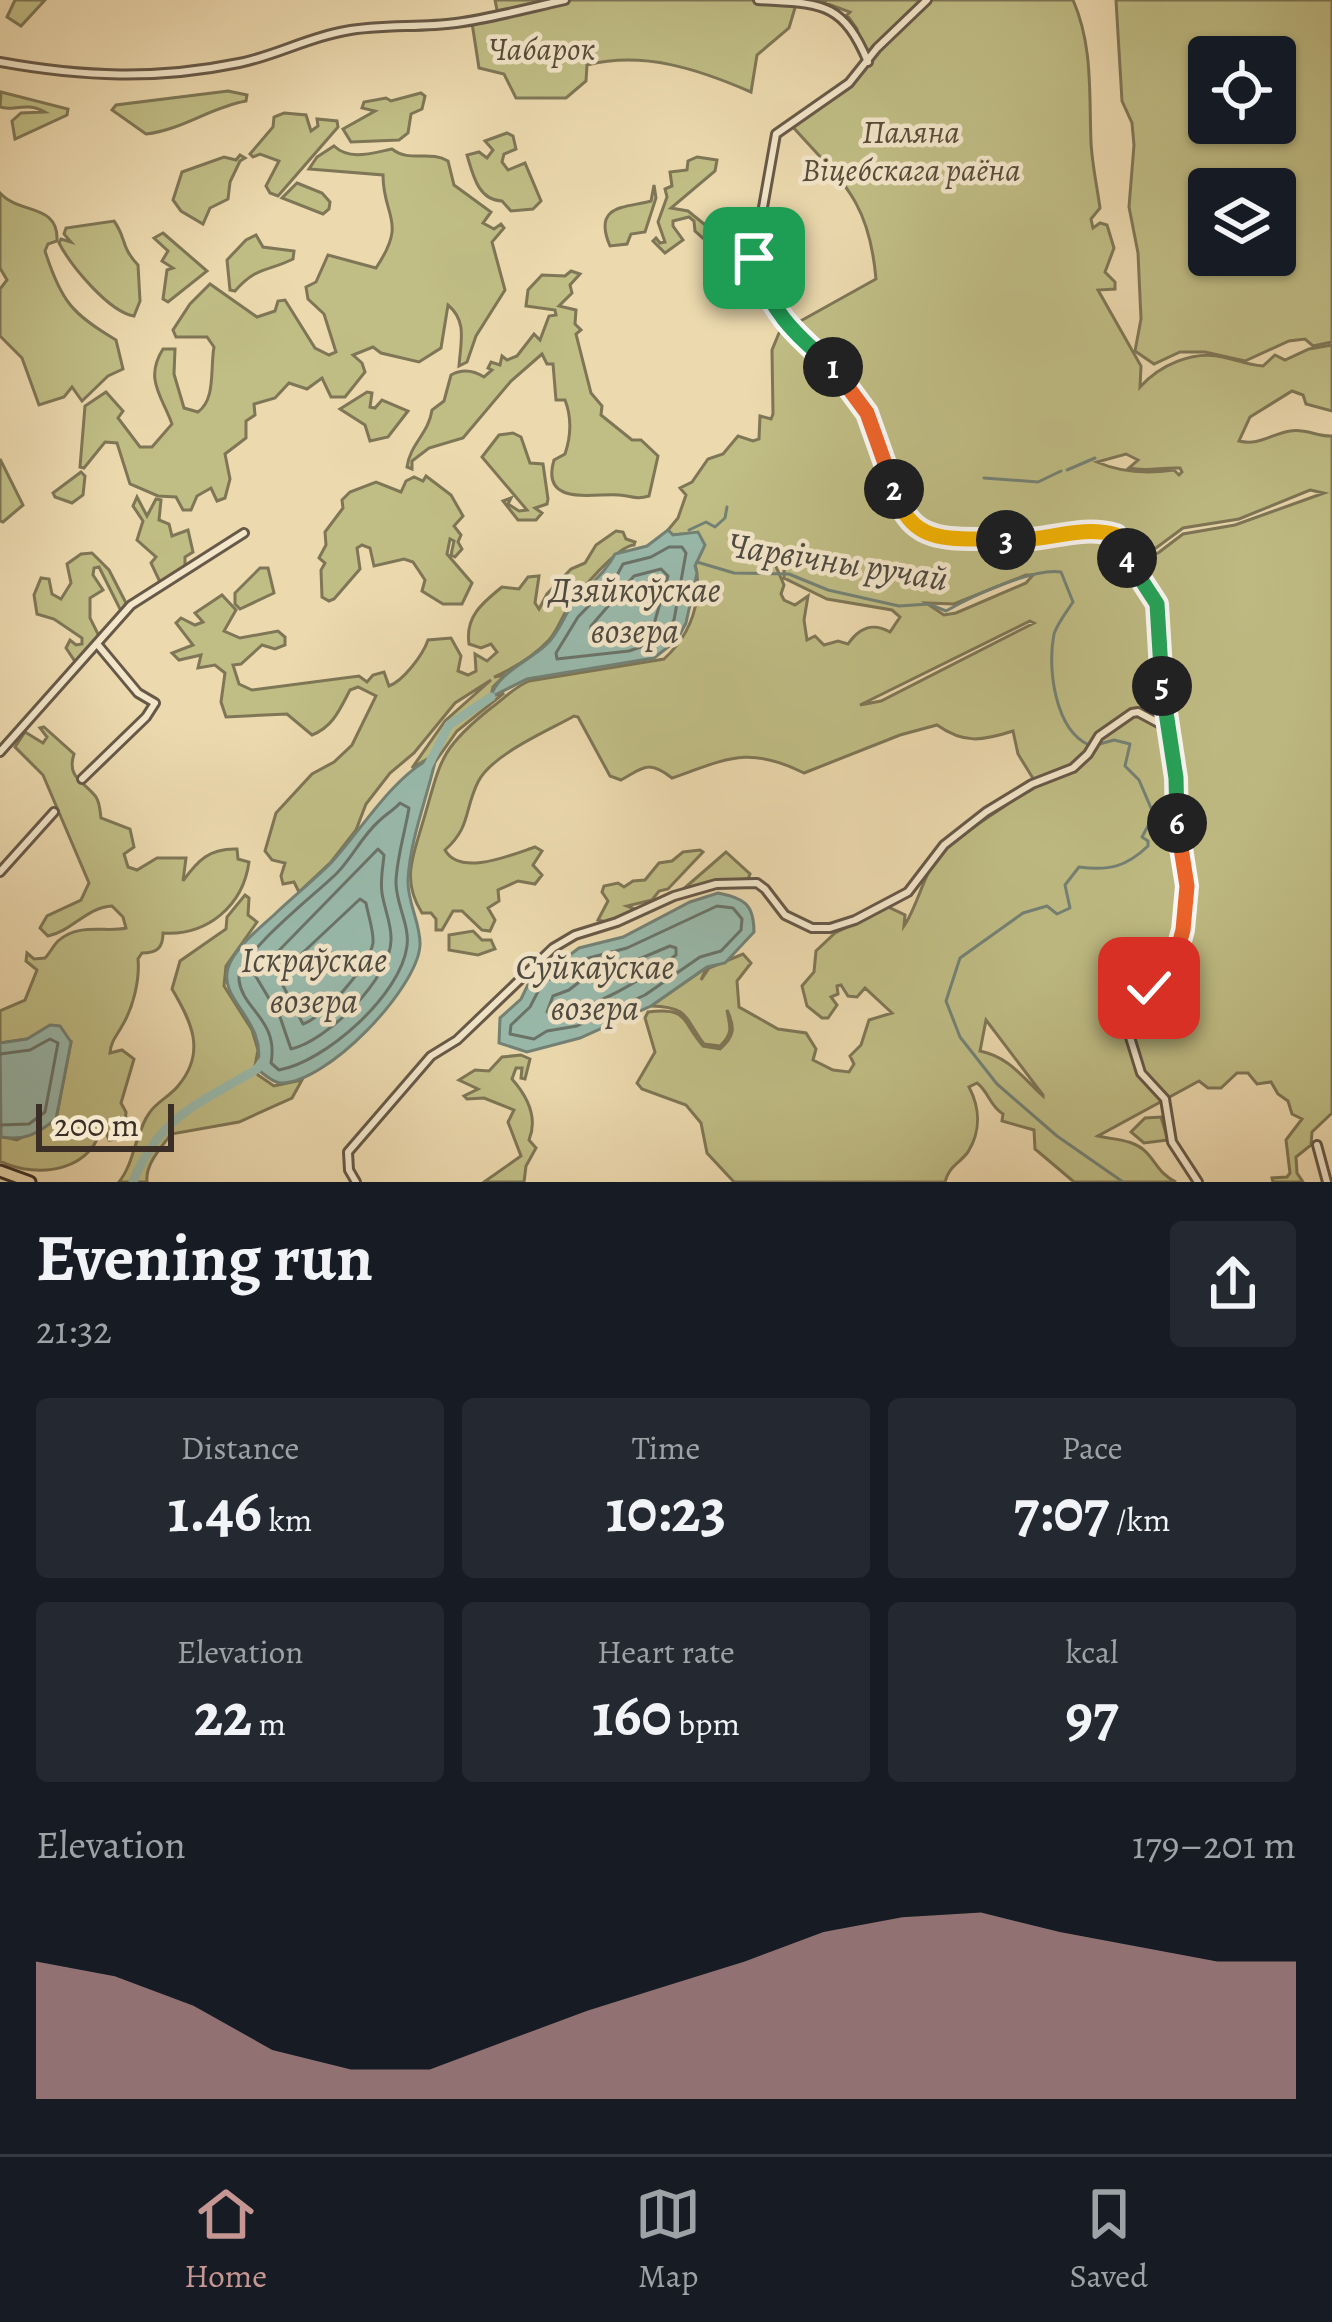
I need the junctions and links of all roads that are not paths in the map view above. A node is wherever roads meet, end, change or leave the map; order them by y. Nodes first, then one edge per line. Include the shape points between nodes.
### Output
1 (565, 0) edge
2 (758, 0) edge
3 (927, 0) edge
4 (0, 62) edge
5 (868, 62) junction
6 (244, 533) dead end
7 (97, 644) junction
8 (1165, 726) junction
9 (0, 752) edge
10 (82, 779) dead end
11 (54, 812) dead end
12 (0, 872) edge
13 (1317, 1145) dead end
14 (0, 1171) edge
15 (30, 1182) edge
16 (356, 1182) edge
17 (1198, 1182) edge
18 (1327, 1182) edge

1 - 4 street via 452,23 338,32 175,75
2 - 5 street via 837,14
3 - 5 street
5 - 8 street via 776,134 754,258 766,298 860,401 913,527 953,540 1026,542 1096,529 1116,535 1154,593
6 - 7 street via 131,605
7 - 9 street
7 - 10 street via 155,703
8 - 16 street via 1132,713 1073,768 1032,784 954,837 908,892 855,920 812,928 784,915 757,884 716,884 574,935 418,1071 348,1152
8 - 17 street via 1187,886 1183,930 1170,971 1133,1007 1129,1034 1141,1073 1165,1099 1172,1142
11 - 12 street
13 - 18 street
14 - 15 main road

